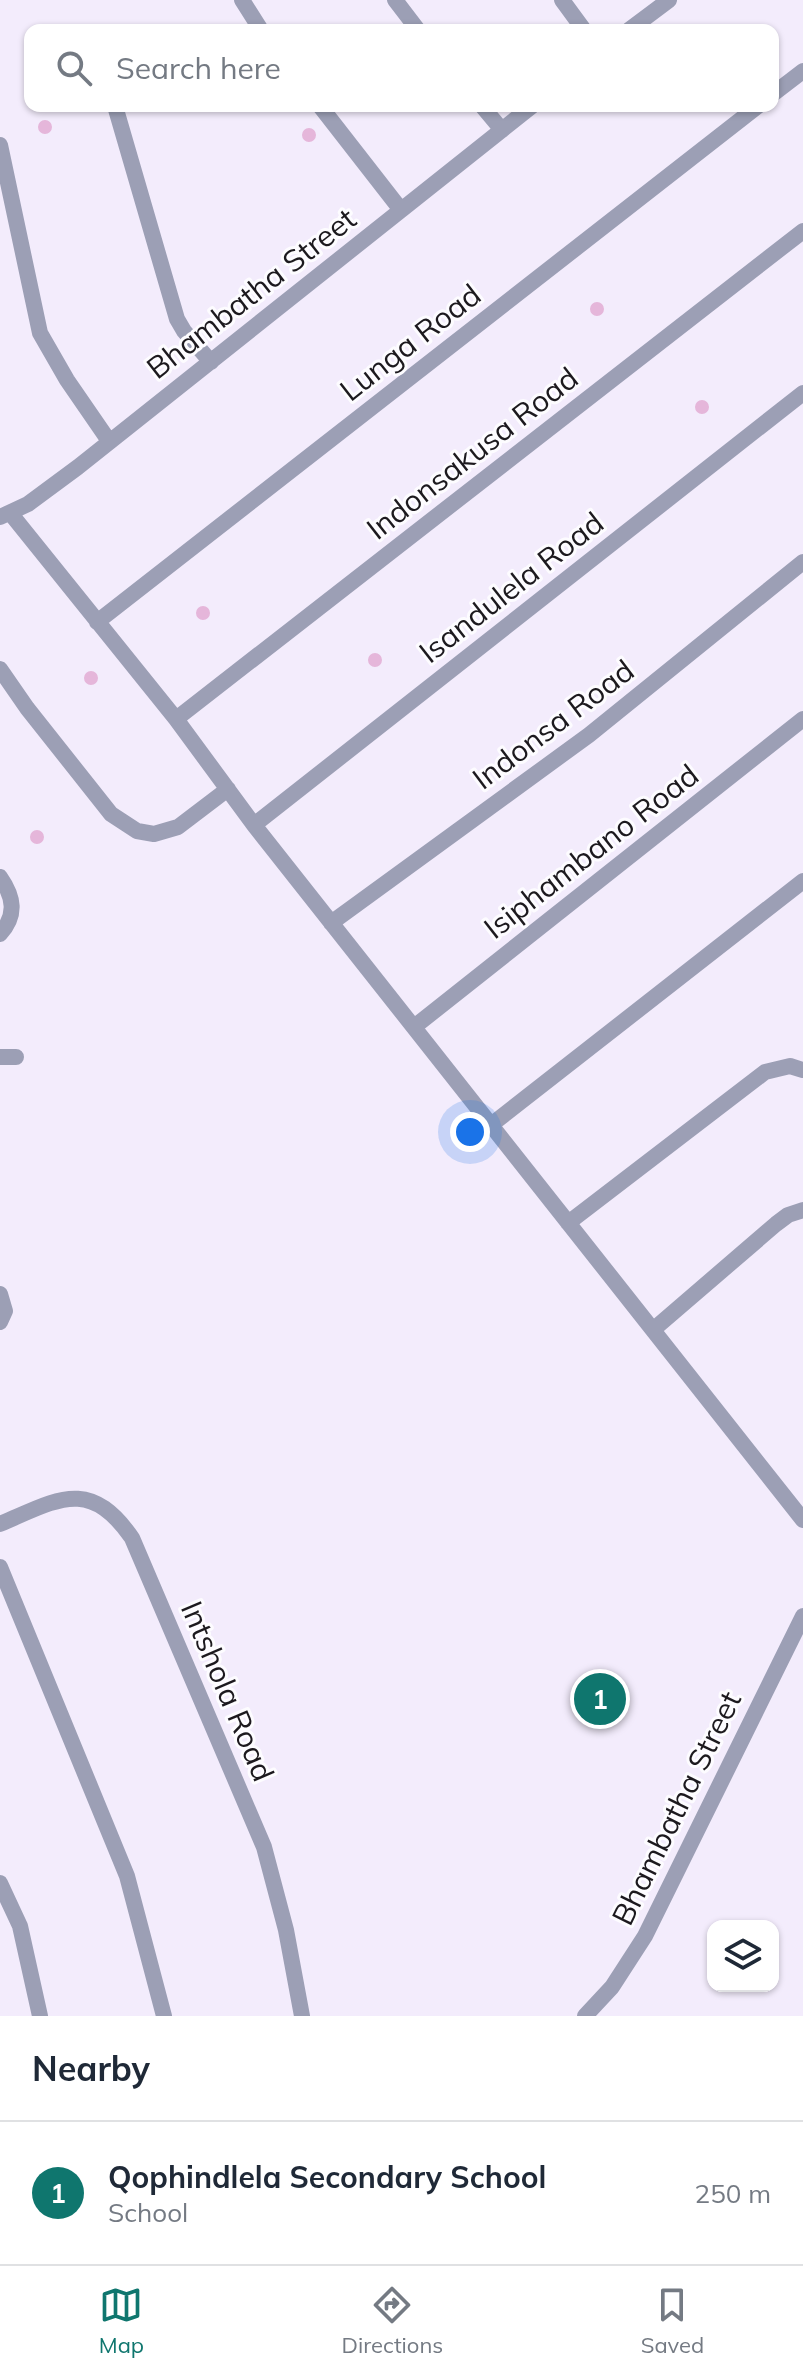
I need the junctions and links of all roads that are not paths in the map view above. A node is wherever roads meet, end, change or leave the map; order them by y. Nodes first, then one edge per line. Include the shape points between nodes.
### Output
1 (242, 0) edge
2 (395, 0) edge
3 (562, 0) edge
4 (669, 0) edge
5 (257, 24) edge
6 (413, 24) edge
7 (580, 24) edge
8 (637, 24) edge
9 (803, 71) edge
10 (779, 89) edge
11 (117, 112) edge
12 (325, 112) edge
13 (487, 112) edge
14 (524, 112) edge
15 (750, 112) edge
16 (502, 130) junction
17 (0, 145) edge
18 (401, 210) junction
19 (803, 231) edge
20 (211, 362) junction
21 (803, 393) edge
22 (109, 441) junction
23 (5, 515) edge
24 (803, 562) edge
25 (97, 622) junction
26 (0, 669) edge
27 (176, 719) junction
28 (803, 719) edge
29 (228, 789) junction
30 (254, 825) junction
31 (0, 877) edge
32 (803, 881) edge
33 (331, 923) junction
34 (0, 934) edge
35 (414, 1027) junction
36 (803, 1070) edge
37 (491, 1125) junction
38 (803, 1210) edge
39 (568, 1223) junction
40 (0, 1294) edge
41 (0, 1322) edge
42 (654, 1329) junction
43 (803, 1520) edge
44 (0, 1524) edge
45 (0, 1567) edge
46 (803, 1616) edge
47 (0, 1883) edge
48 (40, 2016) edge
49 (164, 2016) edge
50 (302, 2016) edge
51 (585, 2016) edge

1 - 5 street
2 - 6 street
3 - 7 street
4 - 8 street
9 - 10 street
11 - 20 street via 177,319
12 - 18 street
13 - 16 street
14 - 16 street, Bhambatha Street
15 - 25 street, Lunga Road
16 - 18 street, Bhambatha Street
17 - 22 street via 40,333
18 - 20 street, Bhambatha Street
19 - 27 street, Indonsakusa Road
20 - 22 street, Bhambatha Street
21 - 30 street, Isandulela Road
22 - 23 street, Bhambatha Street via 28,504
23 - 25 street
24 - 33 street, Indonsa Road via 589,735
25 - 27 street
26 - 29 street via 111,814 137,831 154,834 178,827
27 - 29 street
28 - 35 street, Isiphambano Road
29 - 30 street
30 - 33 street
31 - 34 street via 13,901
32 - 37 street
33 - 35 street
35 - 37 street
36 - 39 street via 790,1066 765,1072
37 - 39 street
38 - 42 street via 776,1224
39 - 42 street
40 - 41 street via 5,1311
42 - 43 street
44 - 50 street, Intshola Road via 70,1497 107,1509 132,1538 264,1847
45 - 49 street via 127,1876
46 - 51 street, Bhambatha Street via 645,1936 612,1987
47 - 48 street via 20,1926

